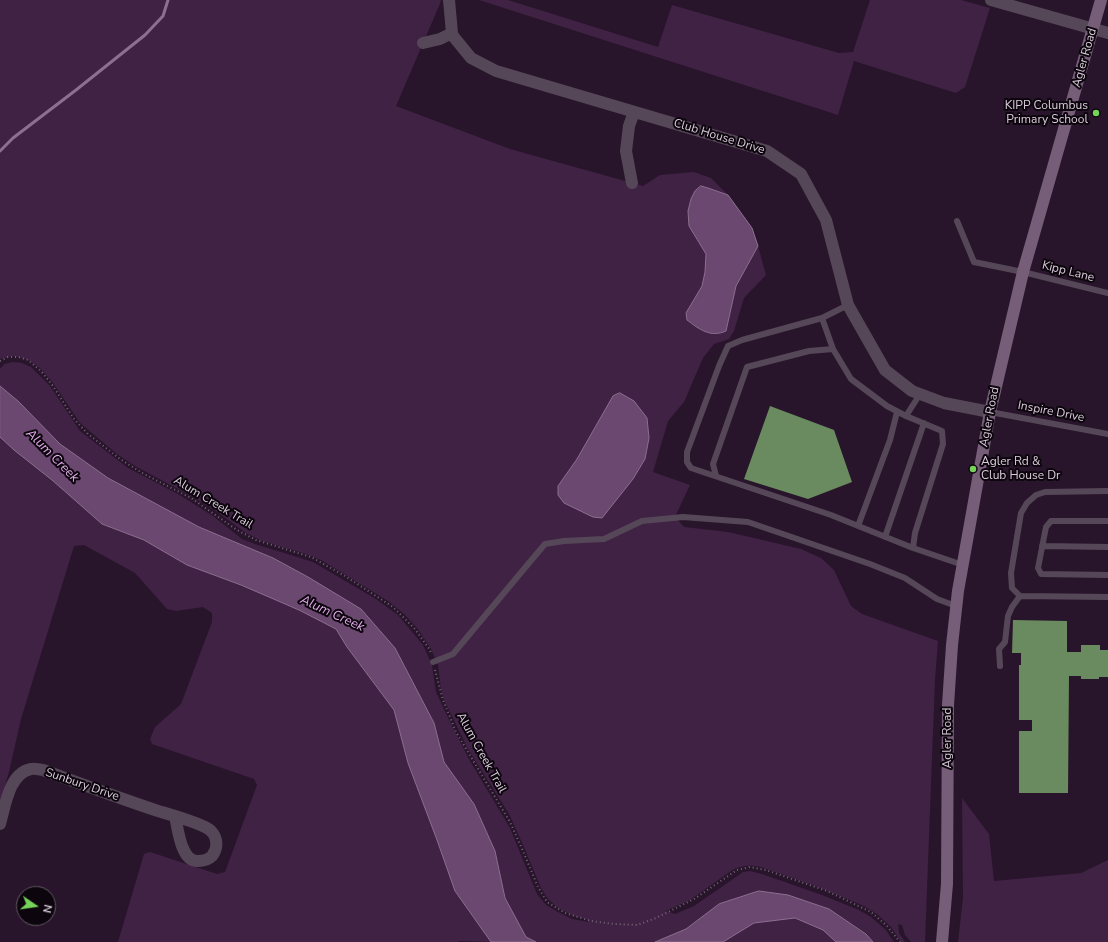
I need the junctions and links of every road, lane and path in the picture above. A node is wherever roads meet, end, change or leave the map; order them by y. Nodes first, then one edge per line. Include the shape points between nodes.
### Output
1 (449, 0) edge
2 (991, 0) edge
3 (1101, 0) edge
4 (1006, 2) edge
5 (1093, 28) junction
6 (1108, 33) edge
7 (452, 34) junction
8 (423, 43) dead end
9 (634, 112) junction
10 (632, 183) dead end
11 (958, 221) dead end
12 (1023, 272) junction
13 (1108, 293) edge
14 (848, 305) junction
15 (822, 318) junction
16 (833, 349) junction
17 (0, 361) edge
18 (920, 394) junction
19 (897, 412) junction
20 (990, 412) junction
21 (906, 416) junction
22 (924, 423) junction
23 (1108, 434) edge
24 (716, 476) junction
25 (1108, 491) edge
26 (1108, 521) edge
27 (858, 526) junction
28 (885, 537) junction
29 (1042, 546) junction
30 (913, 548) junction
31 (1108, 548) edge
32 (963, 565) junction
33 (1108, 575) edge
34 (1020, 596) junction
35 (1108, 597) edge
36 (956, 606) junction
37 (433, 662) junction
38 (1000, 666) dead end
39 (175, 816) dead end
40 (0, 824) edge
41 (943, 939) edge
42 (900, 942) edge

1 - 7 street
2 - 4 street
3 - 5 main road, Agler Road
4 - 5 street
5 - 6 street
5 - 12 main road, Agler Road
7 - 8 street
7 - 9 street, Club House Drive via 471,58 496,71
9 - 10 street via 629,126 626,151
9 - 14 street, Club House Drive via 767,151 801,174 826,220
11 - 12 lane, Kipp Lane via 974,262
12 - 13 lane, Kipp Lane
12 - 20 main road, Agler Road
14 - 15 lane
14 - 18 street, Club House Drive via 885,370 912,391
15 - 16 lane
15 - 24 lane via 728,346 687,452 687,462 691,468
16 - 19 lane via 851,379
16 - 24 lane via 809,351 747,367 713,464
17 - 37 path, Alum Creek Trail via 8,357 28,360 41,370 74,419 88,434 120,459 191,498 237,530 256,540 311,557 393,607 415,628 430,650
18 - 20 street, Club House Drive via 944,403
18 - 21 lane
19 - 21 lane
19 - 27 lane via 890,440
20 - 23 lane, Inspire Drive
20 - 32 main road, Agler Road
21 - 22 lane
22 - 28 lane
22 - 30 lane via 942,431 943,444 915,533
24 - 27 lane
25 - 34 lane via 1044,492 1027,503 1021,512 1011,574 1012,588
26 - 29 lane via 1052,521 1046,527
27 - 28 lane
28 - 30 lane
29 - 31 lane
29 - 33 lane via 1038,568 1041,574
30 - 32 lane
32 - 36 main road, Agler Road
34 - 35 lane
34 - 38 lane via 1008,616 1005,642 999,648
36 - 37 lane via 937,599 905,578 748,522 683,517 642,521 604,539 545,544 453,654
36 - 41 main road, Agler Road via 948,705 947,884
37 - 42 path, Alum Creek Trail via 443,700 456,732 510,822 547,902 565,913 591,921 636,925 694,899 737,870 750,867 827,891 871,912
39 - 40 street, Sunbury Drive via 44,770 32,769 20,773 14,780

